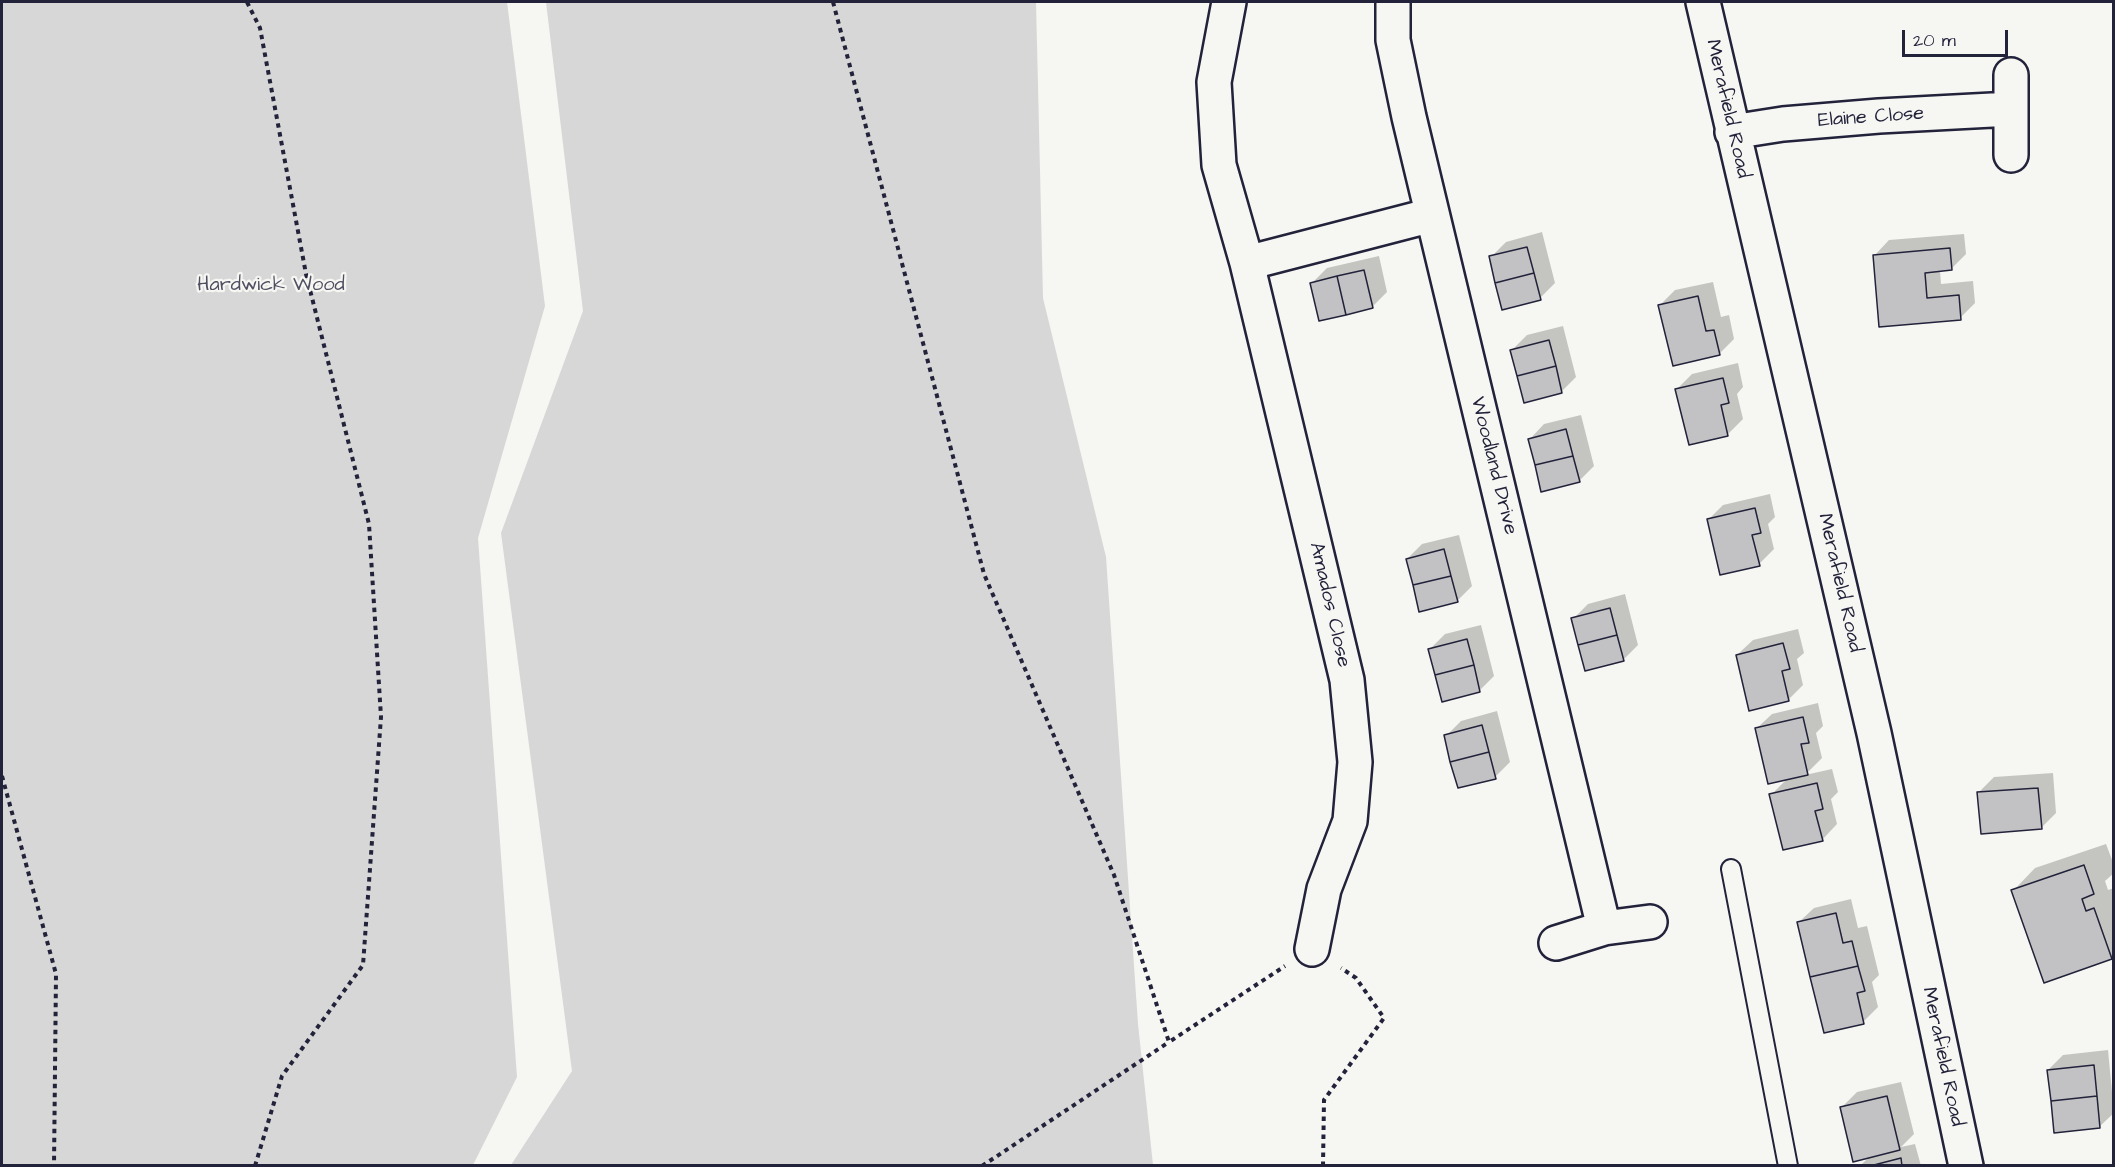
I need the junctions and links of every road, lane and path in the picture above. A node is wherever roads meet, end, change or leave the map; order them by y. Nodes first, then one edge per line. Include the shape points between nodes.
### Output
1 (247, 2) edge
2 (833, 2) edge
3 (1229, 2) edge
4 (1393, 2) edge
5 (1703, 2) edge
6 (2012, 75) dead end
7 (2011, 109) junction
8 (1732, 132) junction
9 (2011, 155) dead end
10 (1432, 215) junction
11 (1247, 263) junction
12 (2, 776) edge
13 (1731, 868) dead end
14 (1650, 922) dead end
15 (1604, 928) junction
16 (1556, 943) dead end
17 (1312, 948) junction
18 (1169, 1042) junction
19 (54, 1166) edge
20 (255, 1166) edge
21 (982, 1166) edge
22 (1323, 1166) edge
23 (1788, 1166) edge
24 (1966, 1166) edge

1 - 20 path via 260,28 306,274 369,524 381,717 363,965 282,1076
2 - 18 path via 984,574 1114,875
3 - 11 street, Amados Close via 1214,82 1219,165
4 - 10 street, Woodland Drive via 1393,40
5 - 8 street, Merafield Road
6 - 7 street
7 - 8 street, Elaine Close via 1879,116
7 - 9 street
8 - 24 street, Merafield Road via 1874,733
10 - 11 street
10 - 15 street, Woodland Drive
11 - 17 street, Amados Close via 1347,680 1355,762 1350,821 1324,889
12 - 19 path via 56,974
13 - 23 lane
14 - 15 street
15 - 16 street
17 - 18 path
17 - 22 path via 1356,978 1384,1018 1324,1100
18 - 21 path

